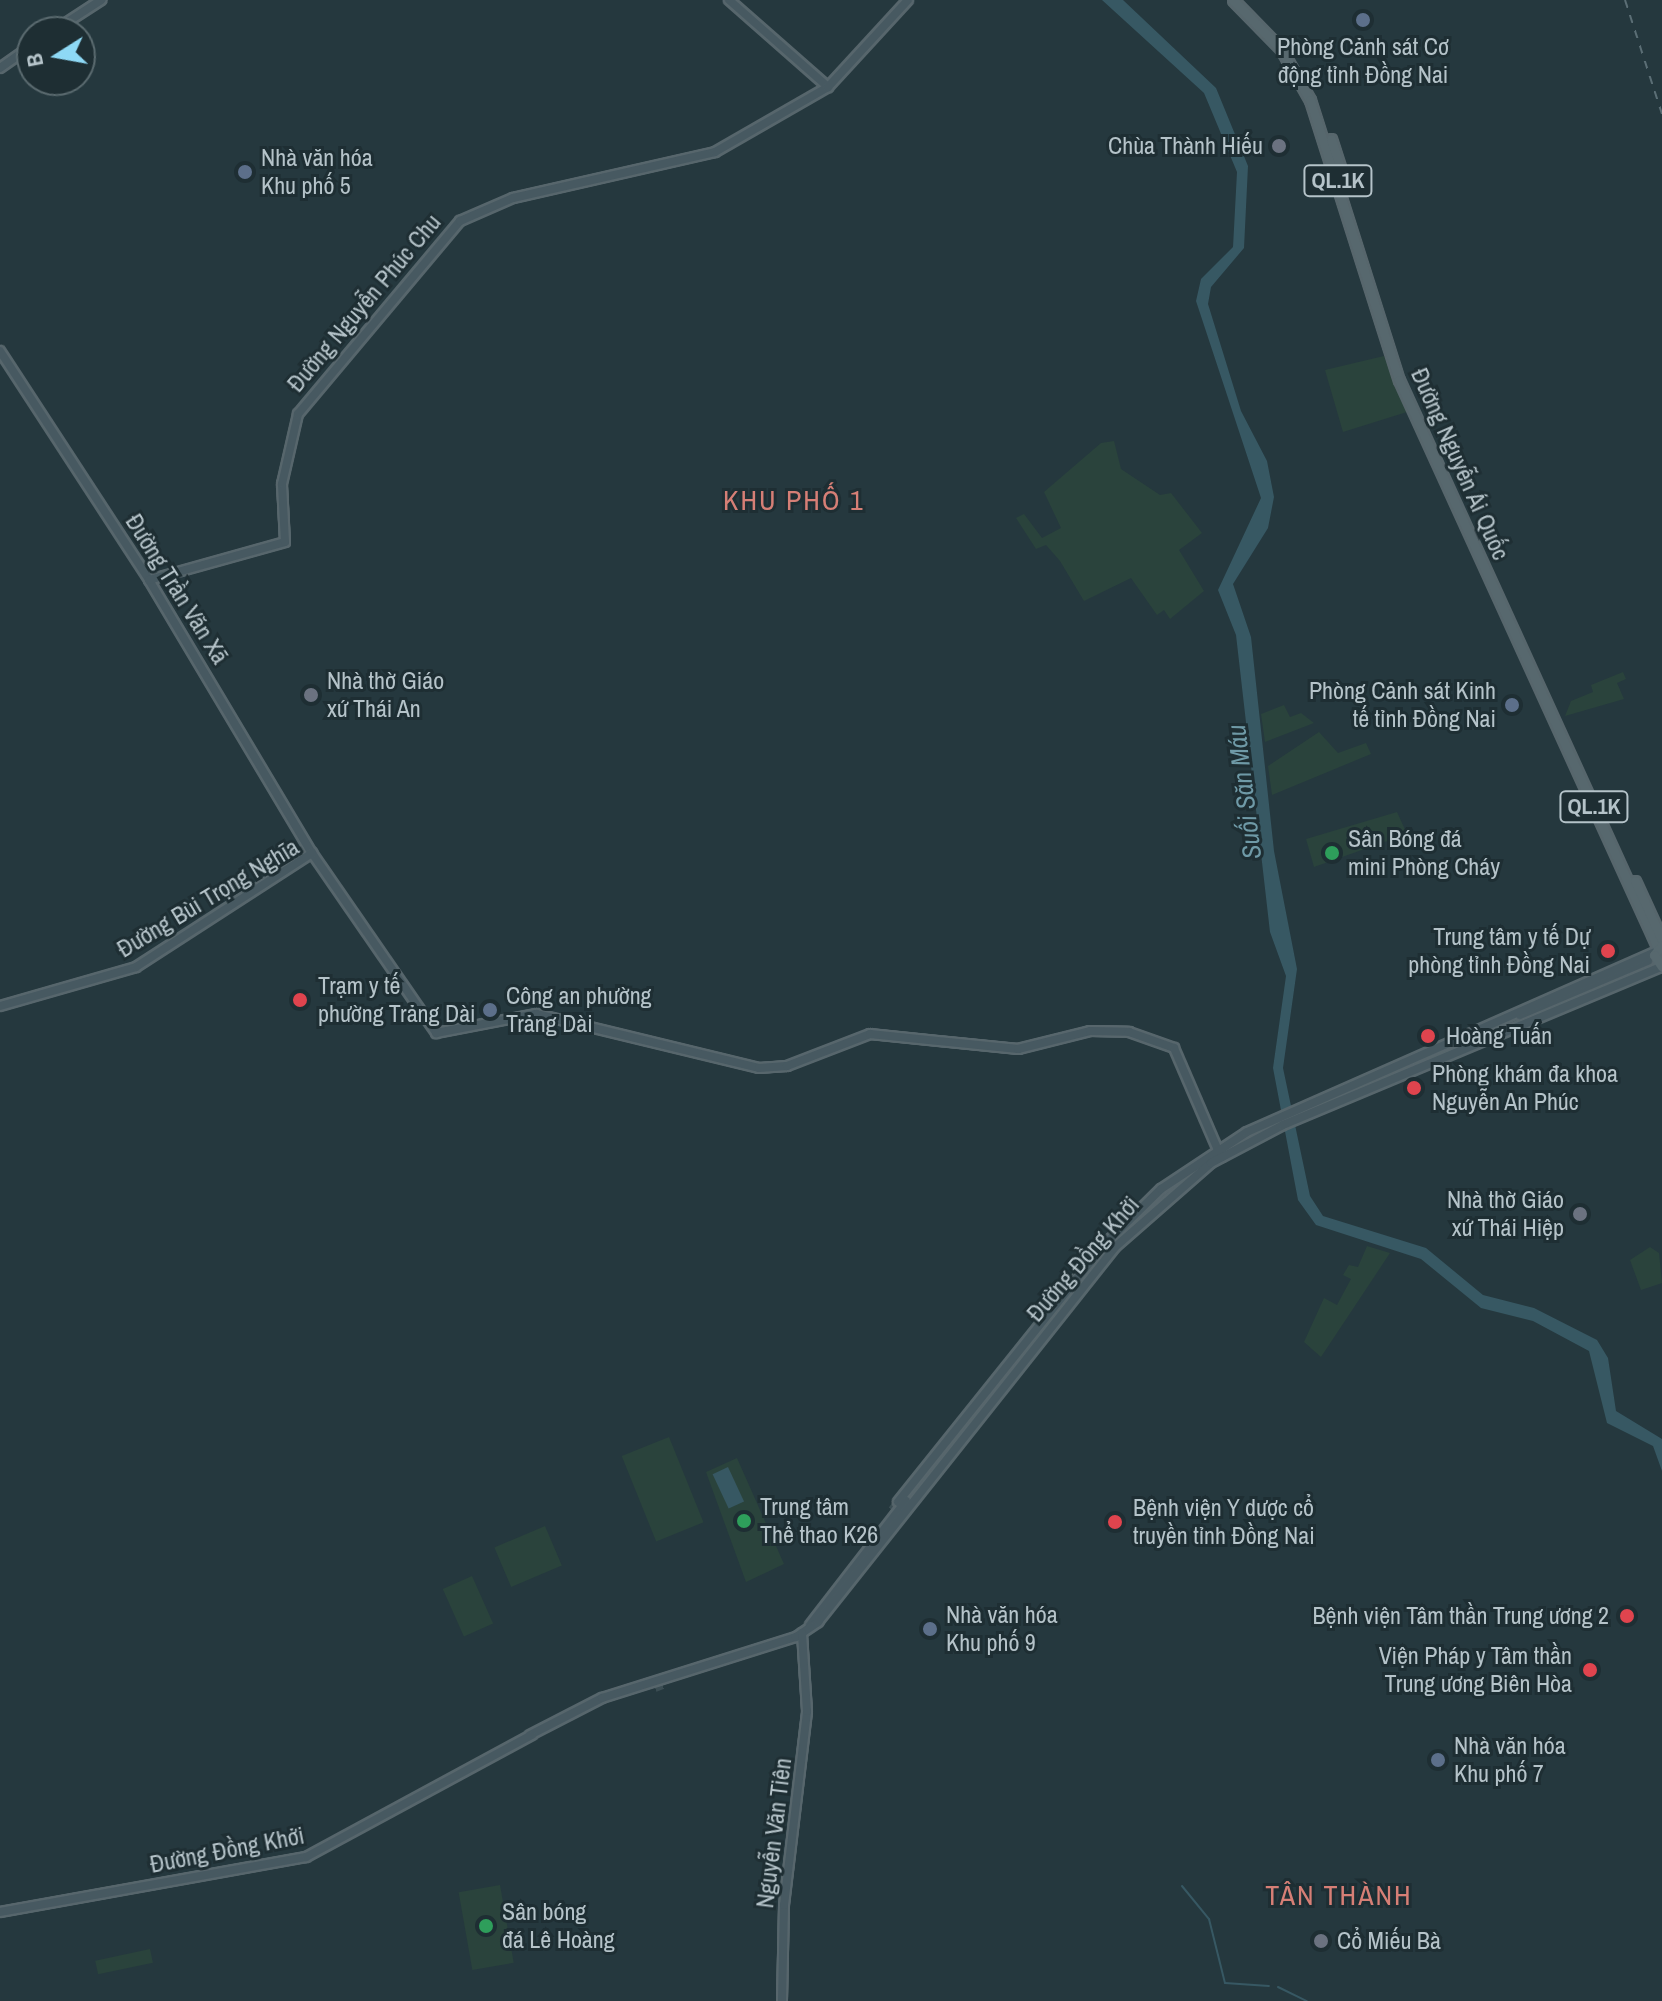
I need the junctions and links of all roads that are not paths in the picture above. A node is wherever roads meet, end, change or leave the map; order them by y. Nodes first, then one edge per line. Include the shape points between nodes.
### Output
1 (101, 0) edge
2 (729, 0) edge
3 (908, 0) edge
4 (1233, 0) edge
5 (1241, 0) edge
6 (76, 16) edge
7 (1276, 39) junction
8 (828, 87) junction
9 (0, 351) edge
10 (149, 580) junction
11 (312, 853) junction
12 (1658, 941) edge
13 (1652, 965) edge
14 (1662, 974) edge
15 (0, 1006) edge
16 (1454, 1046) junction
17 (1403, 1063) junction
18 (1410, 1070) junction
19 (1297, 1114) junction
20 (1220, 1153) junction
21 (1003, 1379) junction
22 (934, 1462) junction
23 (873, 1539) junction
24 (813, 1621) junction
25 (802, 1633) junction
26 (800, 1649) dead end
27 (806, 1670) junction
28 (685, 1673) junction
29 (530, 1735) junction
30 (0, 1912) edge
31 (782, 2001) edge

1 - 6 street
2 - 8 street
3 - 8 street, Đường Nguyễn Phúc Chu
4 - 7 main road, Đường Nguyễn Ái Quốc / QL.1K
5 - 7 main road, Đường Nguyễn Ái Quốc / QL.1K
7 - 12 main road, Đường Nguyễn Ái Quốc / QL.1K via 1315,112 1385,336
8 - 10 street, Đường Nguyễn Phúc Chu via 702,157 513,198 460,221 298,414 282,484 285,542
9 - 10 street, Đường Trần Văn Xã
10 - 11 street, Đường Trần Văn Xã
11 - 15 street, Đường Bùi Trọng Nghĩa via 136,967
11 - 20 street, Đường Bùi Trọng Nghĩa via 436,1033 536,1014 759,1068 787,1066 870,1034 1018,1049 1090,1031 1129,1032 1174,1048
12 - 13 main road, Đường Nguyễn Ái Quốc
12 - 13 street
12 - 13 street
13 - 14 street
13 - 16 street
16 - 17 street, Đường Đồng Khởi
16 - 18 street, Đường Đồng Khởi
17 - 18 street
17 - 19 street, Đường Đồng Khởi
18 - 19 street, Đường Đồng Khởi
19 - 20 street, Đường Đồng Khởi
20 - 21 street, Đường Đồng Khởi via 1134,1212
21 - 22 street, Đường Đồng Khởi
21 - 24 street, Đường Đồng Khởi
22 - 23 street, Đường Đồng Khởi
22 - 23 street, Đường Đồng Khởi
23 - 24 street, Đường Đồng Khởi
24 - 25 street, Đường Đồng Khởi
25 - 27 street, Nguyễn Văn Tiên
25 - 28 street, Đường Đồng Khởi
26 - 27 street, Nguyễn Văn Tiên
27 - 31 street, Nguyễn Văn Tiên via 804,1756 782,1923
28 - 29 street, Đường Đồng Khởi
28 - 29 street, Đường Đồng Khởi via 602,1698
29 - 30 street, Đường Đồng Khởi via 306,1857

